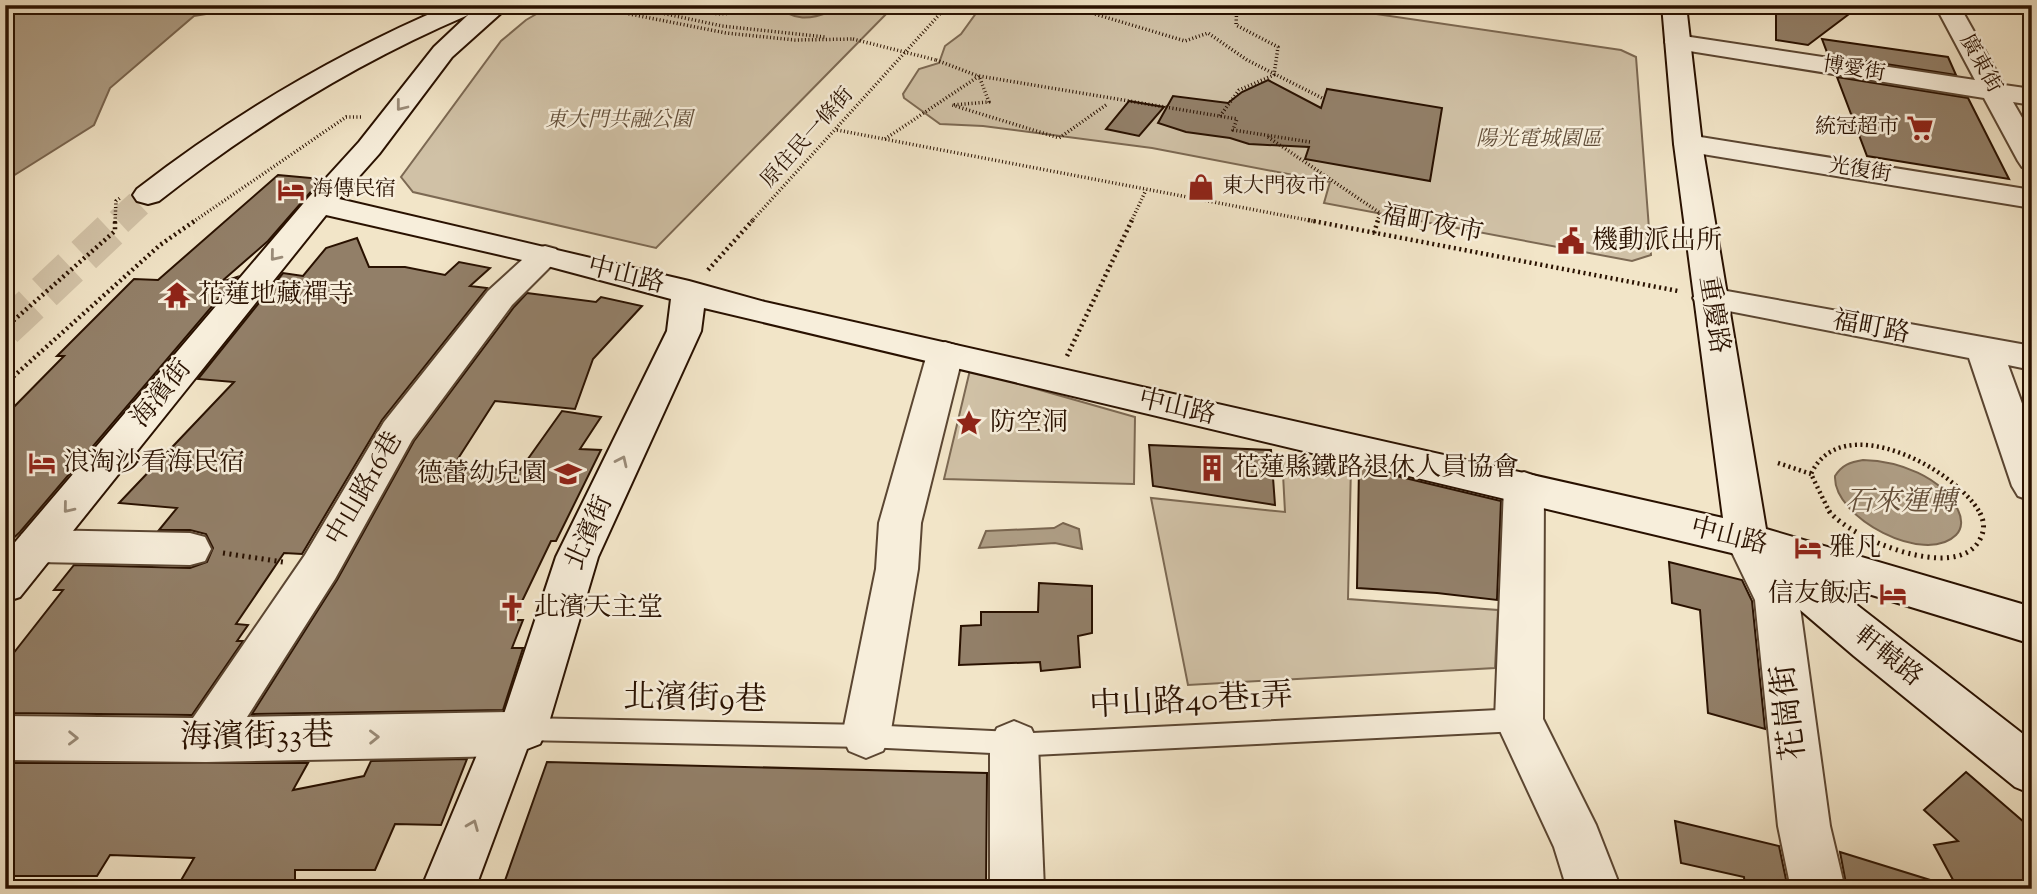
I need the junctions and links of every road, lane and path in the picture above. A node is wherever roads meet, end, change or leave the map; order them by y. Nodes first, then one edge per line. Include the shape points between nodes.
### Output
1 (471, 5) edge
2 (584, 5) edge
3 (678, 5) edge
4 (758, 5) edge
5 (948, 5) edge
6 (1065, 5) edge
7 (1237, 5) edge
8 (1674, 5) edge
9 (1947, 5) edge
10 (625, 6) edge
11 (590, 7) edge
12 (505, 12) edge
13 (853, 38) junction
14 (453, 40) junction
15 (1677, 42) junction
16 (1274, 75) junction
17 (979, 76) junction
18 (1995, 92) junction
19 (294, 94) junction
20 (2032, 97) edge
21 (1324, 99) dead end
22 (1106, 106) dead end
23 (2032, 106) edge
24 (393, 116) junction
25 (1220, 116) junction
26 (837, 130) junction
27 (1264, 135) junction
28 (884, 139) junction
29 (1310, 142) dead end
30 (1688, 144) junction
31 (2032, 161) edge
32 (1146, 190) junction
33 (148, 195) tunnel mouth
34 (2032, 199) edge
35 (319, 204) junction
36 (1374, 233) junction
37 (545, 256) junction
38 (689, 291) junction
39 (1710, 298) junction
40 (1984, 349) junction
41 (945, 354) junction
42 (2032, 358) edge
43 (1055, 381) junction
44 (5, 384) edge
45 (1778, 463) dead end
46 (1811, 474) junction
47 (2032, 486) edge
48 (1524, 487) junction
49 (1747, 540) junction
50 (37, 546) junction
51 (191, 549) joint
52 (320, 567) junction
53 (5, 585) edge
54 (2032, 626) edge
55 (1519, 720) junction
56 (516, 732) junction
57 (866, 736) junction
58 (5, 737) edge
59 (206, 740) junction
60 (1014, 743) junction
61 (2032, 771) edge
62 (448, 889) edge
63 (1017, 889) edge
64 (1594, 889) edge
65 (1818, 889) edge

1 - 19 street via 377,48
2 - 11 path
3 - 4 path via 735,16
5 - 26 path, 原住民一條街
6 - 16 path via 1185,41 1208,33
7 - 16 path via 1236,25 1279,47
8 - 15 street, 重慶路
9 - 18 street, 廣東街
10 - 11 path
10 - 13 path via 722,26
11 - 13 path via 726,33 795,40
12 - 14 street
12 - 35 street, 海濱街 via 430,108 374,168
13 - 17 path, bridge
14 - 19 street via 390,48
14 -> 24 street, 海濱街
15 - 18 street, 博愛街
15 - 30 street, 重慶路
16 - 21 path
16 - 25 path via 1238,90
17 - 22 path via 989,102 952,105 1059,138
17 - 25 path
17 - 28 path
18 - 20 street, 博愛街
18 - 23 street
18 - 31 street, 廣東街
19 - 33 street via 205,149
24 - 35 street, 海濱街
24 - 44 path via 346,117 217,205 160,245
25 - 27 path via 1237,119 1234,130
26 - 28 path, 福町夜市
26 - 38 path, 原住民一條街
27 - 29 path
27 - 36 path via 1380,213
28 - 32 path, 福町夜市
30 - 34 street, 光復街
30 - 39 street, 重慶路
32 - 36 path, 福町夜市
32 - 43 path
35 - 37 street, 中山路
35 -> 50 street, 海濱街
36 - 39 path, 福町夜市
37 - 38 street, 中山路
37 - 52 street, 中山路16巷 via 499,298 397,432
38 - 41 street, 中山路
56 -> 38 street, 北濱街 via 577,557 684,331
39 - 40 street, 福町路
39 - 49 street, 重慶路
40 - 42 street, 福町路
40 - 47 street
41 - 43 street, 中山路
41 - 57 street via 900,523 897,569
43 - 48 street, 中山路
45 - 46 path
46 - 46 path via 1834,518 1884,546 1912,555 1949,557 1976,547 1983,534 1983,519 1972,499 1944,475 1900,452 1847,445 1828,451
48 - 49 street, 中山路
48 - 55 street
49 - 54 street, 中山路
49 - 61 street, 軒轅路
49 - 65 street, 花崗街 via 1777,600 1804,826
50 - 51 street
50 - 53 street, 海濱街
51 - 52 path
52 - 59 street, 中山路16巷
55 - 60 lane, 中山路40巷1弄
55 - 64 street via 1578,843
56 - 57 lane, 北濱街9巷
59 -> 56 street, 海濱街33巷
62 -> 56 street, 北濱街
57 - 60 lane, 中山路40巷1弄
58 -> 59 street, 海濱街33巷
60 - 63 street

